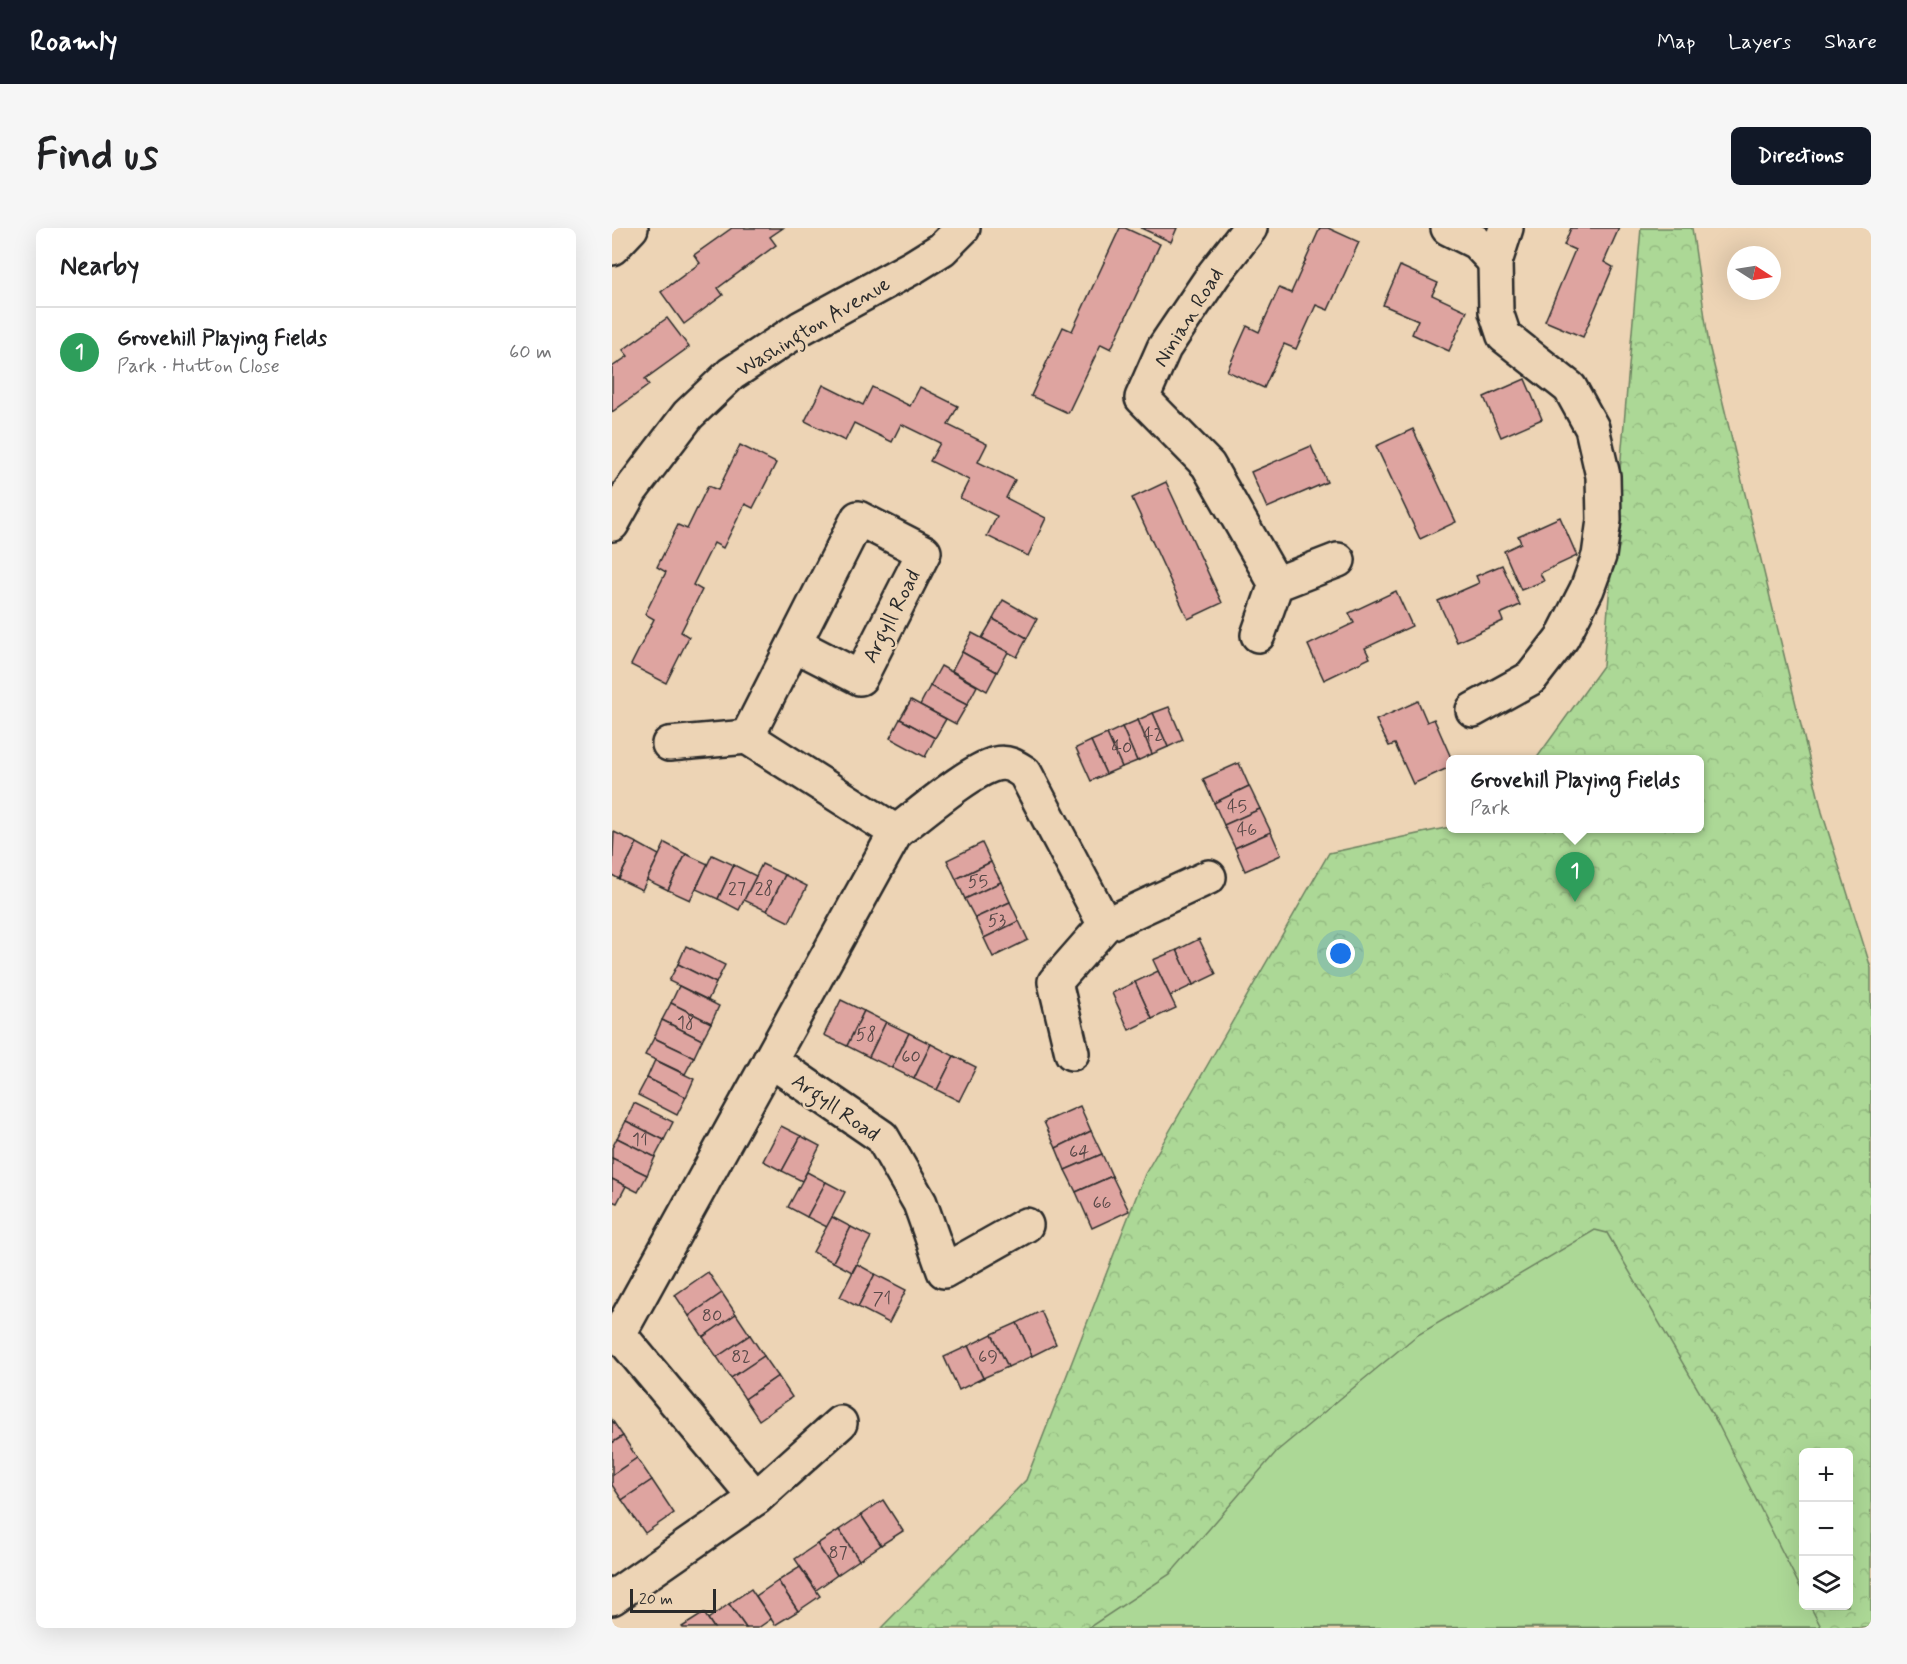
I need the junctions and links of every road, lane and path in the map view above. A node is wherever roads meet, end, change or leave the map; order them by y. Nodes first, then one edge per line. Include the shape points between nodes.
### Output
1 (631, 228) edge
2 (963, 228) edge
3 (1250, 228) edge
4 (1448, 228) edge
5 (1506, 228) edge
6 (612, 248) edge
7 (1495, 262) junction
8 (612, 524) edge
9 (1338, 560) dead end
10 (1276, 584) junction
11 (1258, 635) dead end
12 (794, 644) junction
13 (1473, 710) dead end
14 (747, 737) junction
15 (669, 744) dead end
16 (896, 832) junction
17 (1209, 877) dead end
18 (1105, 925) junction
19 (1072, 1053) dead end
20 (770, 1060) junction
21 (1026, 1225) dead end
22 (615, 1335) edge
23 (840, 1424) dead end
24 (756, 1498) junction
25 (612, 1598) edge

1 - 6 street
2 - 8 street, Washington Avenue via 942,249 801,328 731,375 688,415 631,490
3 - 10 street, Ninian Road via 1164,348 1142,398 1208,465
4 - 7 street via 1476,242
5 - 7 street
7 - 13 street via 1496,312 1504,336 1570,388 1592,428 1603,476 1604,520 1599,556 1587,590 1562,638 1532,678
9 - 10 street
10 - 11 street
12 - 12 street, Argyll Road via 858,518 924,552 860,678
12 - 14 street, Argyll Road
14 - 15 street
14 - 16 street
16 - 18 street, Argyll Road via 968,777 995,764 1012,764 1025,773
16 - 20 street, Argyll Road
17 - 18 street
18 - 19 street via 1055,982
20 - 21 street, Argyll Road via 882,1137 920,1203 944,1270
20 - 22 street, Argyll Road
22 - 24 street, Argyll Road
23 - 24 street
24 - 25 street

